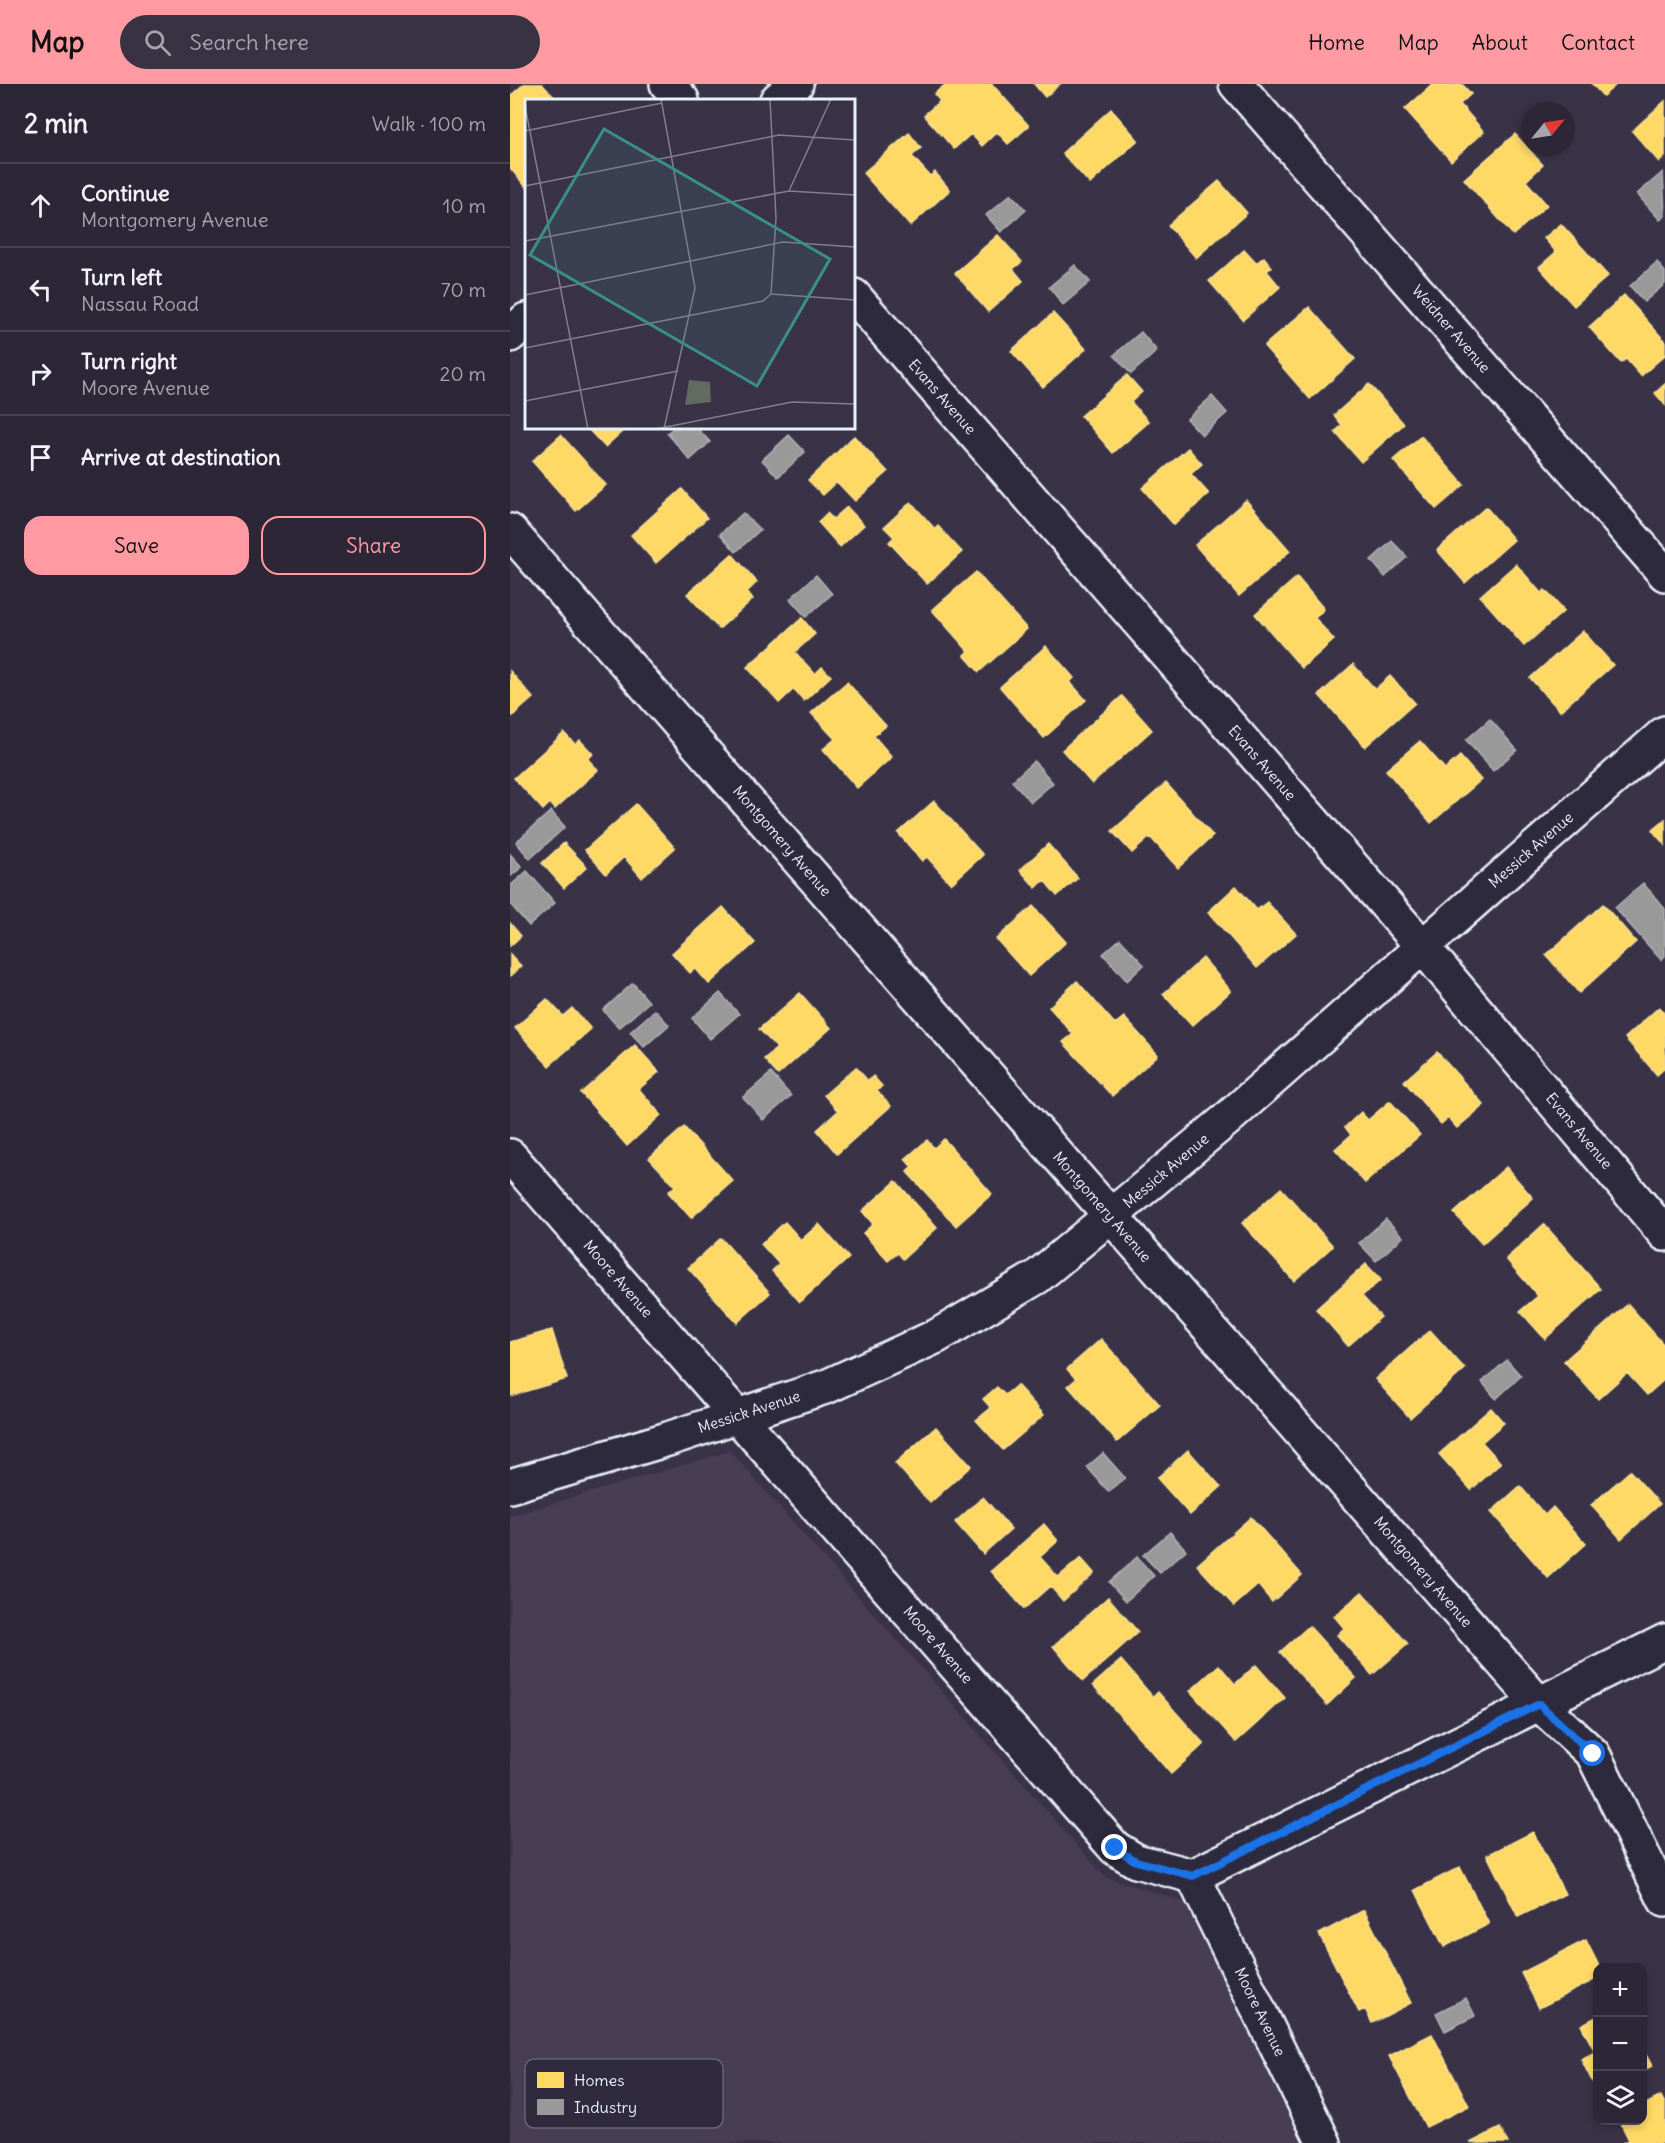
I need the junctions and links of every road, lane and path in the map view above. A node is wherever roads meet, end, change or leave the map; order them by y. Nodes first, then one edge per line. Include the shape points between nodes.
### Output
1 (667, 84) edge
2 (796, 84) edge
3 (1236, 84) edge
4 (681, 99) edge
5 (778, 99) edge
6 (855, 298) edge
7 (525, 321) edge
8 (510, 335) edge
9 (510, 531) edge
10 (1665, 574) edge
11 (1665, 733) edge
12 (1422, 946) junction
13 (510, 1156) edge
14 (1111, 1217) junction
15 (1665, 1233) edge
16 (737, 1415) junction
17 (510, 1486) edge
18 (1665, 1641) edge
19 (1539, 1704) junction
20 (1193, 1876) junction
21 (1665, 1900) edge
22 (1324, 2143) edge

1 - 4 street
2 - 5 street
3 - 10 street, Weidner Avenue
6 - 12 street, Evans Avenue
7 - 8 street
9 - 14 street, Montgomery Avenue
11 - 12 street, Messick Avenue
12 - 14 street, Messick Avenue
12 - 15 street, Evans Avenue
13 - 16 street, Moore Avenue
14 - 16 street, Messick Avenue via 1037,1277 937,1336 828,1386
14 - 19 street, Montgomery Avenue
16 - 17 street, Messick Avenue
16 - 20 street, Moore Avenue via 1115,1848 1136,1861
18 - 19 street
19 - 20 street
19 - 21 street, Montgomery Avenue via 1593,1754
20 - 22 street, Moore Avenue

